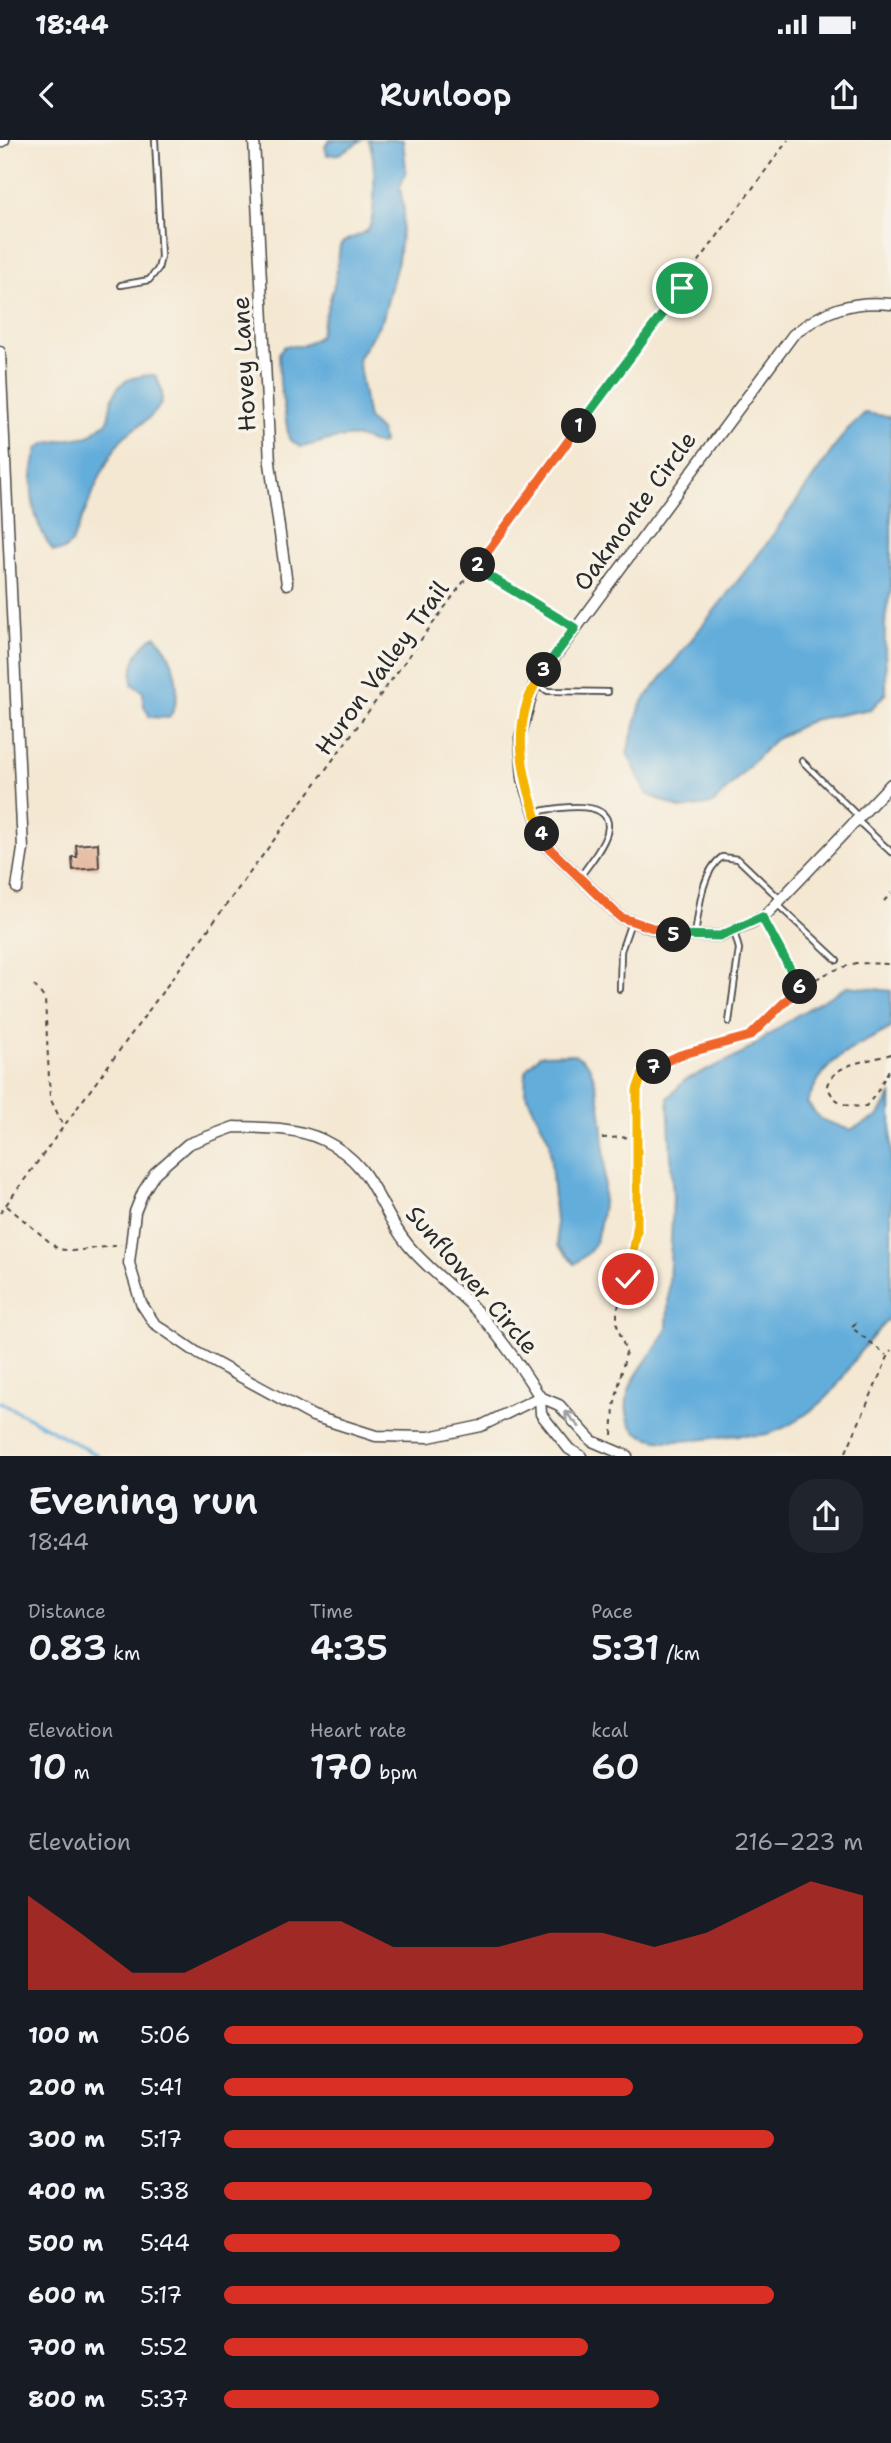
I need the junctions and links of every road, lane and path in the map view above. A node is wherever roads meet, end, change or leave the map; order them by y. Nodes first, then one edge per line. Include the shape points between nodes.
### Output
1 (155, 140) edge
2 (254, 140) edge
3 (788, 140) edge
4 (121, 285) dead end
5 (891, 304) edge
6 (0, 352) edge
7 (476, 568) junction
8 (287, 584) dead end
9 (575, 628) junction
10 (534, 685) junction
11 (608, 692) dead end
12 (802, 761) dead end
13 (891, 783) edge
14 (534, 812) junction
15 (858, 818) junction
16 (891, 852) edge
17 (580, 877) junction
18 (17, 888) dead end
19 (891, 893) edge
20 (778, 901) junction
21 (884, 901) dead end
22 (762, 917) junction
23 (632, 921) junction
24 (733, 930) junction
25 (695, 936) junction
26 (837, 960) dead end
27 (891, 964) edge
28 (34, 985) dead end
29 (800, 987) junction
30 (620, 989) dead end
31 (729, 1022) dead end
32 (891, 1054) edge
33 (891, 1066) edge
34 (64, 1127) junction
35 (637, 1137) junction
36 (602, 1138) dead end
37 (6, 1205) junction
38 (0, 1213) edge
39 (129, 1245) junction
40 (856, 1323) dead end
41 (891, 1350) edge
42 (887, 1356) junction
43 (540, 1397) junction
44 (612, 1435) dead end
45 (846, 1452) dead end
46 (581, 1456) edge
47 (627, 1456) edge

1 - 4 lane via 161,257 149,280
2 - 8 street, Hovey Lane via 269,449
3 - 7 path, Huron Valley Trail
5 - 9 street, Oakmonte Circle via 861,301 815,317 793,335
6 - 18 street via 23,849
7 - 9 path
7 - 34 path, Huron Valley Trail
9 - 10 street, Oakmonte Circle
10 - 11 lane via 548,691
10 - 14 street, Oakmonte Circle via 520,738 523,779
12 - 15 lane
13 - 15 street, Oakmonte Circle
14 - 17 street, Oakmonte Circle via 545,844
14 - 17 lane via 594,809 607,821 607,833
15 - 16 lane
15 - 20 street, Oakmonte Circle
17 - 23 street, Oakmonte Circle via 620,917
19 - 21 path
20 - 22 street, Oakmonte Circle
20 - 25 lane via 737,859 722,857 712,867 700,900
20 - 26 lane
22 - 24 street, Oakmonte Circle
22 - 29 path
23 - 25 street, Oakmonte Circle via 671,935
23 - 30 lane via 621,951
24 - 25 street, Oakmonte Circle via 720,936
24 - 31 lane via 739,949
27 - 29 path via 856,963
28 - 34 path via 45,999 50,1098
29 - 35 path via 750,1036 680,1055 643,1073 637,1090
32 - 33 path via 831,1075 827,1084 831,1096 842,1104 866,1106
34 - 37 path, Huron Valley Trail
35 - 36 path
35 - 44 path via 635,1253 617,1311 626,1352
37 - 38 path, Huron Valley Trail
37 - 39 path via 63,1251
39 - 43 street, Sunflower Circle via 134,1282 154,1323 199,1354 313,1416 376,1436 429,1437 481,1426
39 - 43 street, Sunflower Circle via 143,1192 155,1173 188,1144 234,1127 281,1128 322,1140 349,1157 371,1180 409,1247 513,1353
40 - 42 path via 851,1327
41 - 42 path
42 - 45 path
43 - 46 street via 541,1414 569,1449
47 -> 43 street via 592,1441 559,1405

